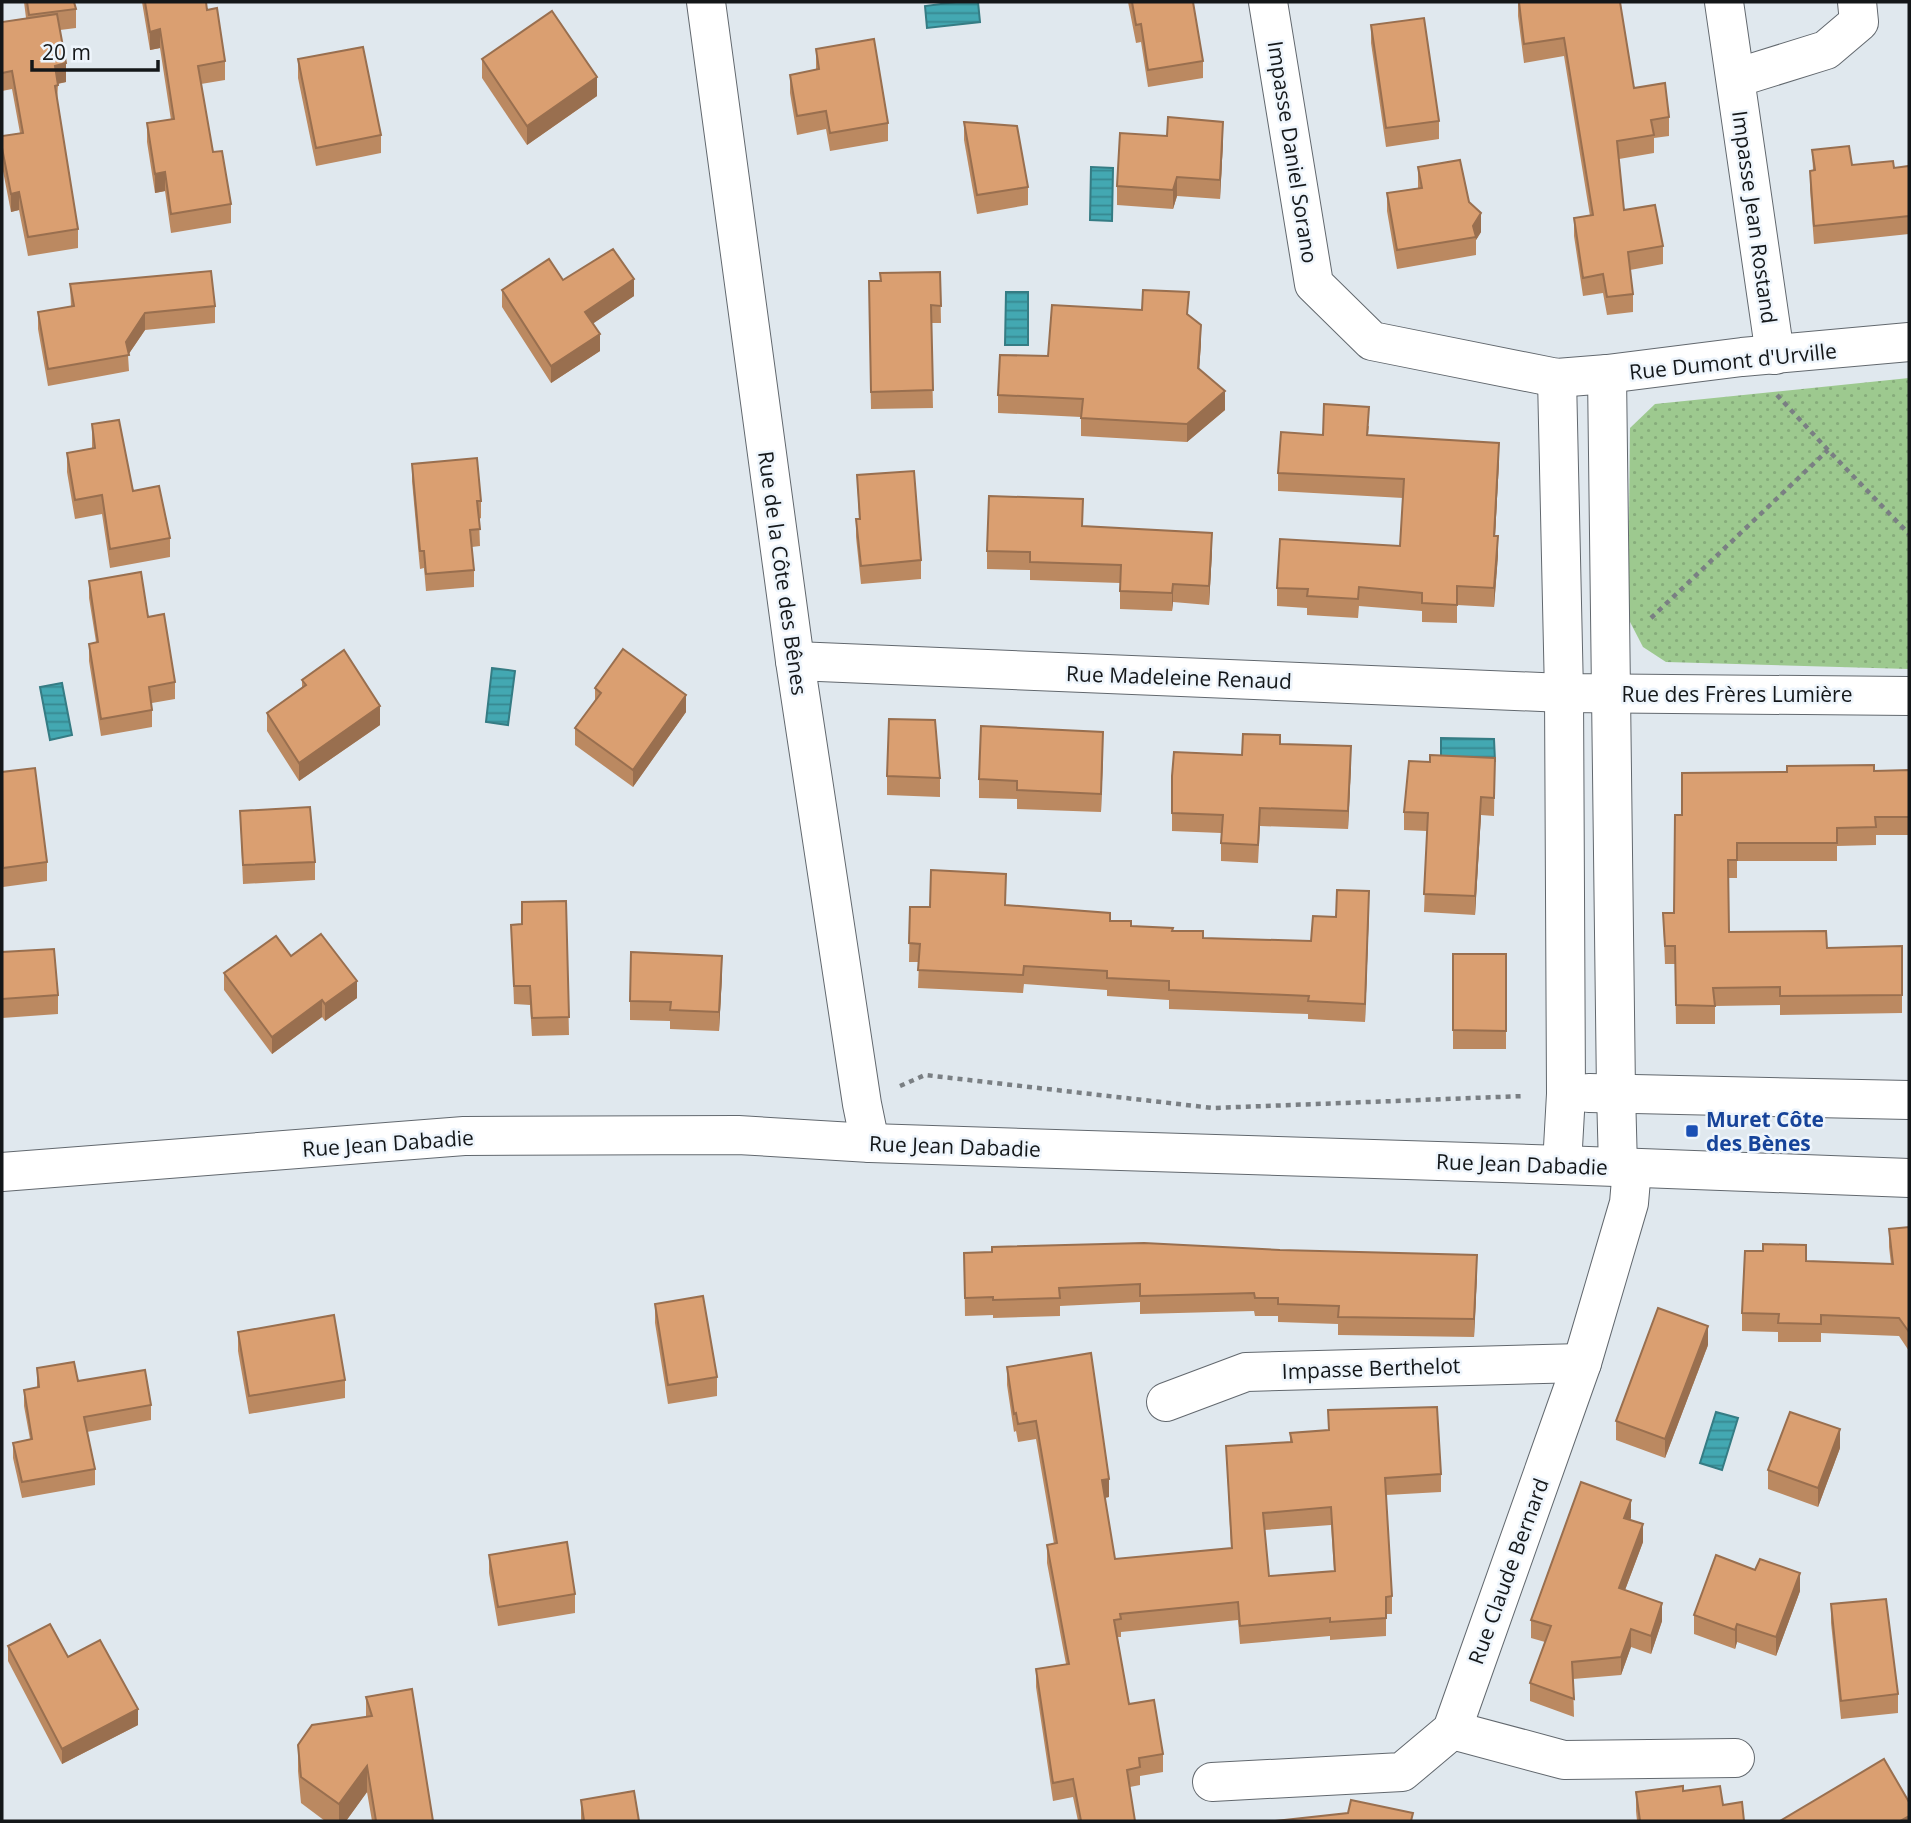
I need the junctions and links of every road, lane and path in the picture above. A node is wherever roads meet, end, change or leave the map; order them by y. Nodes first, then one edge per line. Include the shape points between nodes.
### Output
1 (706, 2) edge
2 (1268, 2) edge
3 (1724, 2) edge
4 (1857, 2) edge
5 (1736, 78) junction
6 (1909, 342) edge
7 (1758, 356) junction
8 (1607, 374) junction
9 (1557, 378) junction
10 (1828, 450) junction
11 (1909, 534) edge
12 (1611, 656) junction
13 (795, 661) junction
14 (1564, 693) junction
15 (1611, 693) junction
16 (1909, 696) edge
17 (1616, 1093) junction
18 (1566, 1094) junction
19 (1909, 1100) edge
20 (870, 1143) junction
21 (1562, 1165) junction
22 (1625, 1167) junction
23 (2, 1172) edge
24 (1909, 1178) edge
25 (1582, 1363) junction
26 (1166, 1402) dead end
27 (1451, 1730) junction
28 (1735, 1758) dead end
29 (1212, 1782) dead end

1 - 13 street, Rue de la Côte des Bênes
2 - 9 street, Impasse Daniel Sorano via 1314,284 1372,341
3 - 5 street, Impasse Jean Rostand
4 - 5 street via 1859,22 1826,50
5 - 7 street, Impasse Jean Rostand
6 - 7 street, Rue Dumont d'Urville
7 - 8 street, Rue Dumont d'Urville
7 - 10 path
8 - 9 street, Rue Dumont d'Urville
8 - 12 street, Rue Claude Bernard
9 - 14 street
10 - 11 path
10 - 12 path
12 - 15 street, Rue Claude Bernard
13 - 14 street, Rue Madeleine Renaud
13 - 20 street, Rue de la Côte des Bênes
14 - 15 street, Rue des Frères Lumière
14 - 18 street
15 - 16 street, Rue des Frères Lumière
15 - 17 street, Rue Claude Bernard
17 - 18 street
17 - 19 street
17 - 22 street, Rue Claude Bernard
18 - 21 street
20 - 21 street, Rue Jean Dabadie
20 - 23 street, Rue Jean Dabadie via 738,1135 464,1136
21 - 22 street, Rue Jean Dabadie
22 - 24 street, Rue Jean Dabadie
22 - 25 street, Rue Claude Bernard via 1629,1203
25 - 26 street, Impasse Berthelot via 1246,1372
25 - 27 street, Rue Claude Bernard
27 - 28 street via 1564,1760
27 - 29 street, Rue Claude Bernard via 1402,1772

